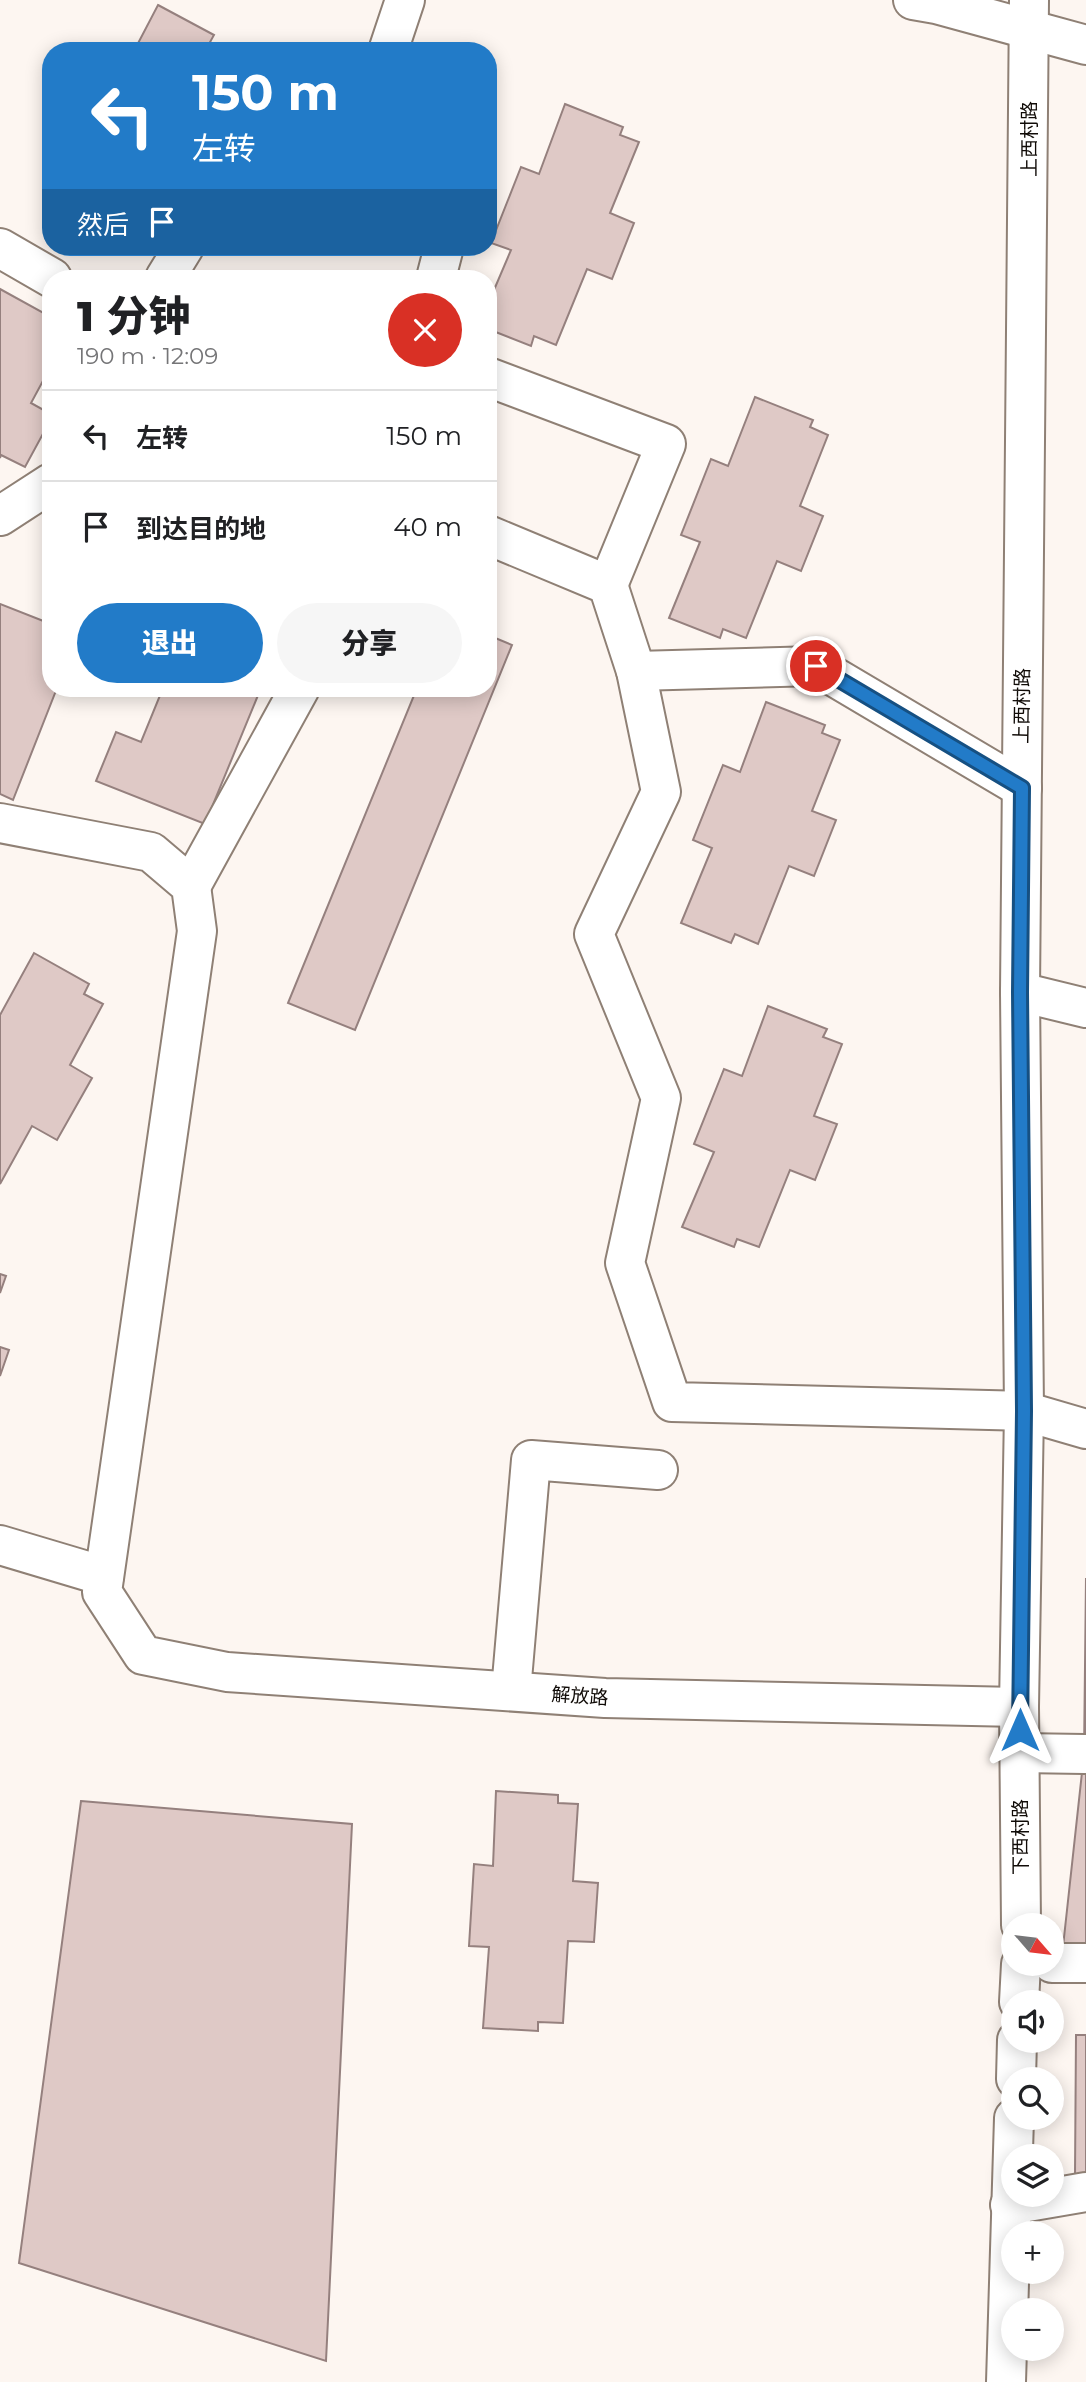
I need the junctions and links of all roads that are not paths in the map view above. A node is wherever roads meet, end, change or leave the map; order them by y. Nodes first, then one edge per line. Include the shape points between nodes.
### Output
1 (405, 0) edge
2 (913, 0) edge
3 (1029, 15) edge
4 (390, 42) edge
5 (1086, 45) edge
6 (0, 248) edge
7 (42, 272) edge
8 (497, 380) edge
9 (42, 486) edge
10 (0, 516) edge
11 (497, 539) edge
12 (608, 585) junction
13 (636, 671) junction
14 (295, 697) edge
15 (1022, 788) junction
16 (0, 823) edge
17 (191, 886) junction
18 (1020, 992) junction
19 (1086, 1008) edge
20 (1024, 1411) junction
21 (1086, 1430) edge
22 (658, 1470) dead end
23 (0, 1545) edge
24 (104, 1576) junction
25 (511, 1691) junction
26 (1019, 1707) junction
27 (1020, 1754) junction
28 (1084, 1754) dead end
29 (1021, 1913) edge
30 (1064, 1963) edge
31 (1086, 1963) edge
32 (1086, 2192) edge
33 (1064, 2196) edge
34 (1010, 2207) edge
35 (1006, 2382) edge

1 - 4 street
2 - 3 street
3 - 5 street
3 - 15 street, 上西村路
6 - 7 street
8 - 12 street via 666,444
9 - 10 street
11 - 12 street
12 - 13 street
13 - 15 street via 816,666
13 - 20 street via 662,792 594,934 661,1098 625,1264 672,1402
14 - 17 street
15 - 18 street, 上西村路
16 - 17 street via 151,852
17 - 24 street via 197,931
18 - 19 street
18 - 20 street, 上西村路
20 - 21 street
20 - 26 street, 上西村路
22 - 25 street via 531,1460
23 - 24 street
24 - 25 street, 解放路 via 102,1592 143,1655 227,1672
25 - 26 street, 解放路 via 605,1698
26 - 27 street, 下西村路
27 - 28 street
27 - 29 street, 下西村路
30 - 31 street
32 - 33 street
34 - 35 street

